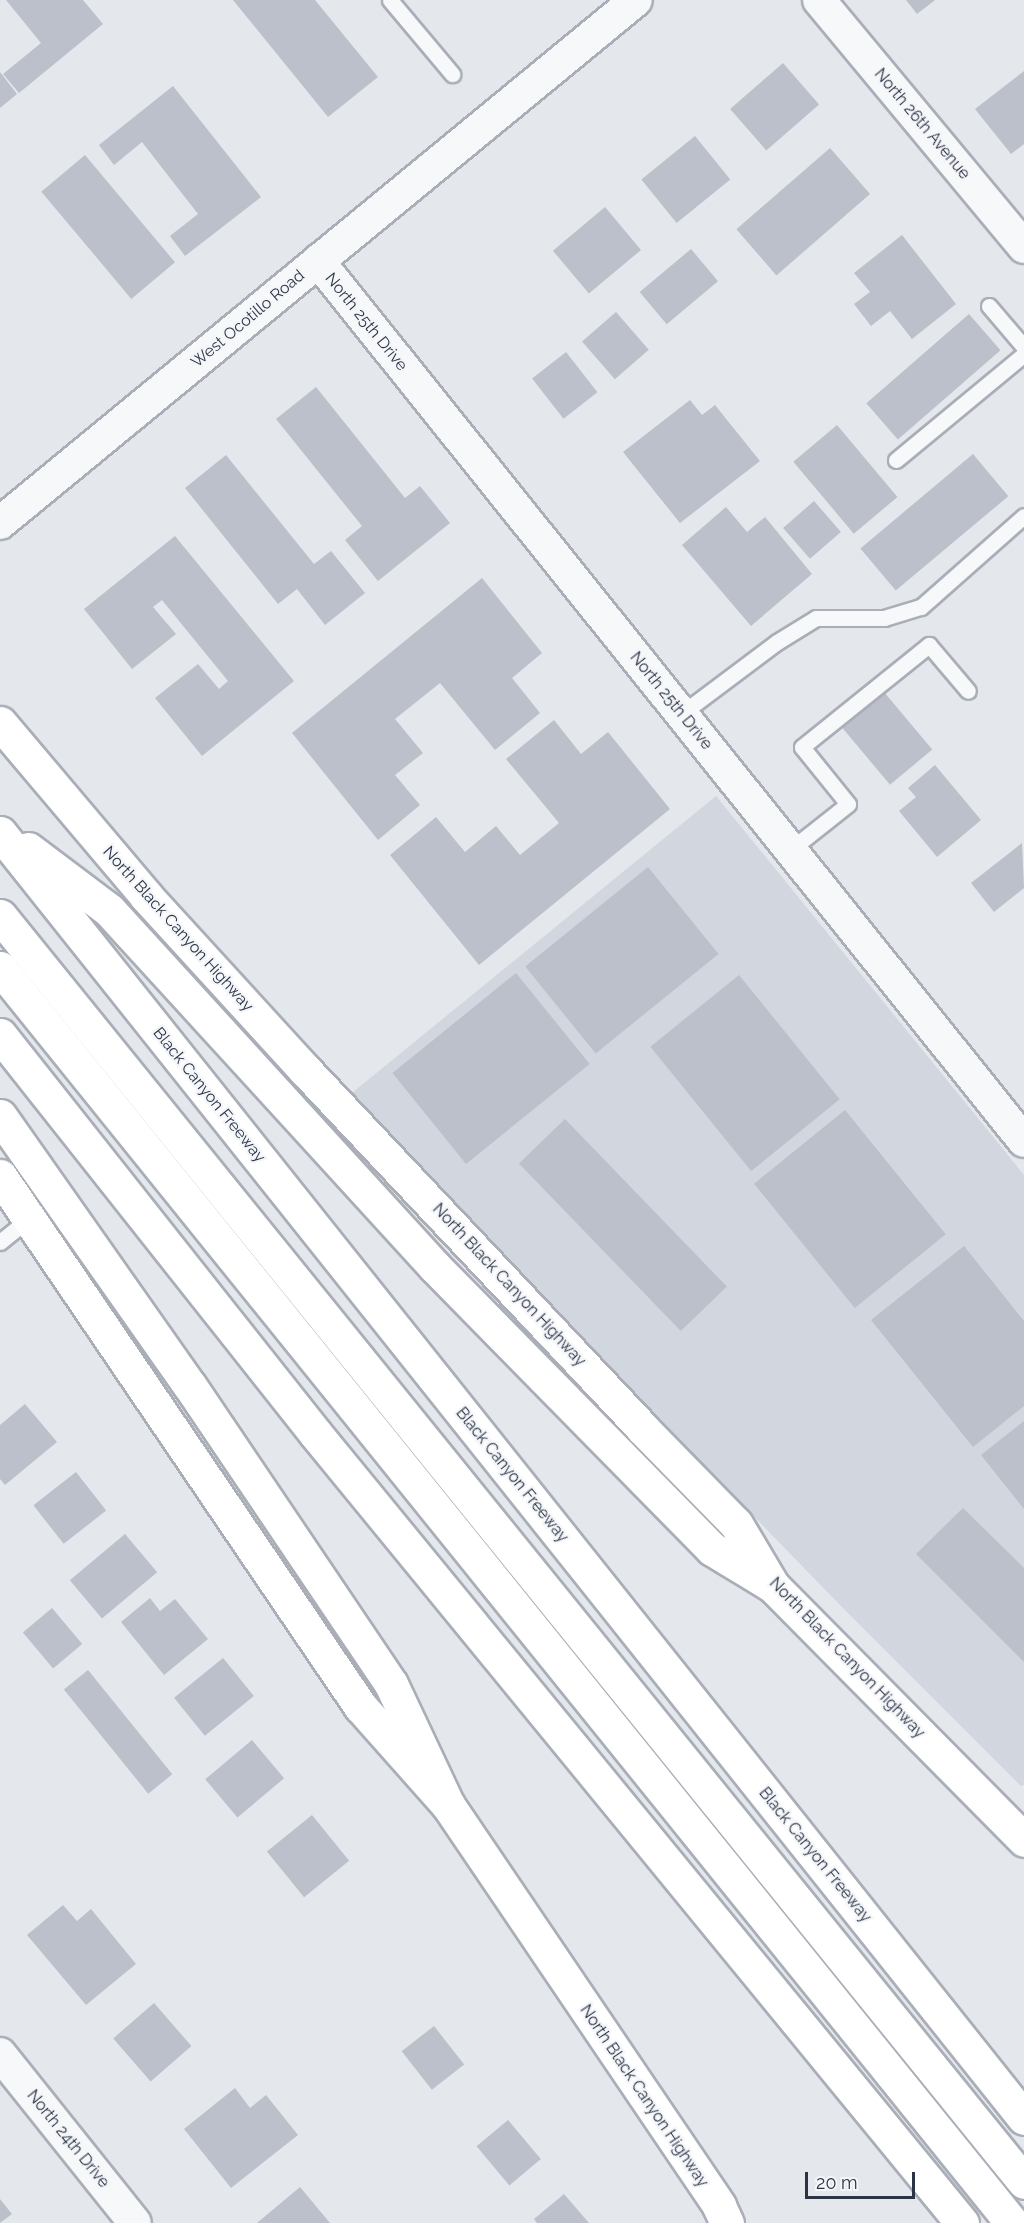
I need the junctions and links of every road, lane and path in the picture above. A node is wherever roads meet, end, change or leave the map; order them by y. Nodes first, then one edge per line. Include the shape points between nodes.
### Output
1 (390, 0) edge
2 (636, 0) edge
3 (819, 0) edge
4 (452, 74) dead end
5 (1024, 247) edge
6 (318, 261) junction
7 (988, 306) dead end
8 (1024, 347) edge
9 (1024, 354) edge
10 (896, 460) dead end
11 (1024, 516) edge
12 (0, 524) edge
13 (968, 691) dead end
14 (681, 714) junction
15 (0, 723) edge
16 (0, 830) edge
17 (790, 850) junction
18 (0, 916) edge
19 (0, 968) edge
20 (0, 1035) edge
21 (0, 1116) edge
22 (1024, 1141) edge
23 (0, 1176) edge
24 (30, 1218) junction
25 (0, 1242) edge
26 (773, 1586) junction
27 (448, 1805) junction
28 (1024, 1840) edge
29 (0, 2054) edge
30 (1024, 2118) edge
31 (1024, 2182) edge
32 (727, 2217) edge
33 (135, 2223) edge
34 (962, 2223) edge
35 (1012, 2223) edge

1 - 4 lane
2 - 6 street, West Ocotillo Road
3 - 5 street, North 26th Avenue
6 - 12 street, West Ocotillo Road
6 - 14 street, North 25th Drive
7 - 8 lane
9 - 10 lane
11 - 14 lane via 921,607 884,618 816,618 777,642
13 - 17 lane via 929,645 802,747 848,804
14 - 17 street, North 25th Drive
15 - 26 main road, North Black Canyon Highway via 146,896 305,1070 736,1524
16 - 26 main road via 109,910 435,1267 614,1452 712,1549
16 - 30 main road, Black Canyon Freeway
17 - 22 street, North 25th Drive
18 - 31 main road
19 - 35 main road
20 - 34 main road via 323,1443
21 - 27 main road via 190,1386 391,1684
23 - 24 main road, North Black Canyon Highway
24 - 25 lane
24 - 27 main road, North Black Canyon Highway via 360,1706
26 - 28 main road, North Black Canyon Highway
27 - 32 main road, North Black Canyon Highway
29 - 33 street, North 24th Drive

